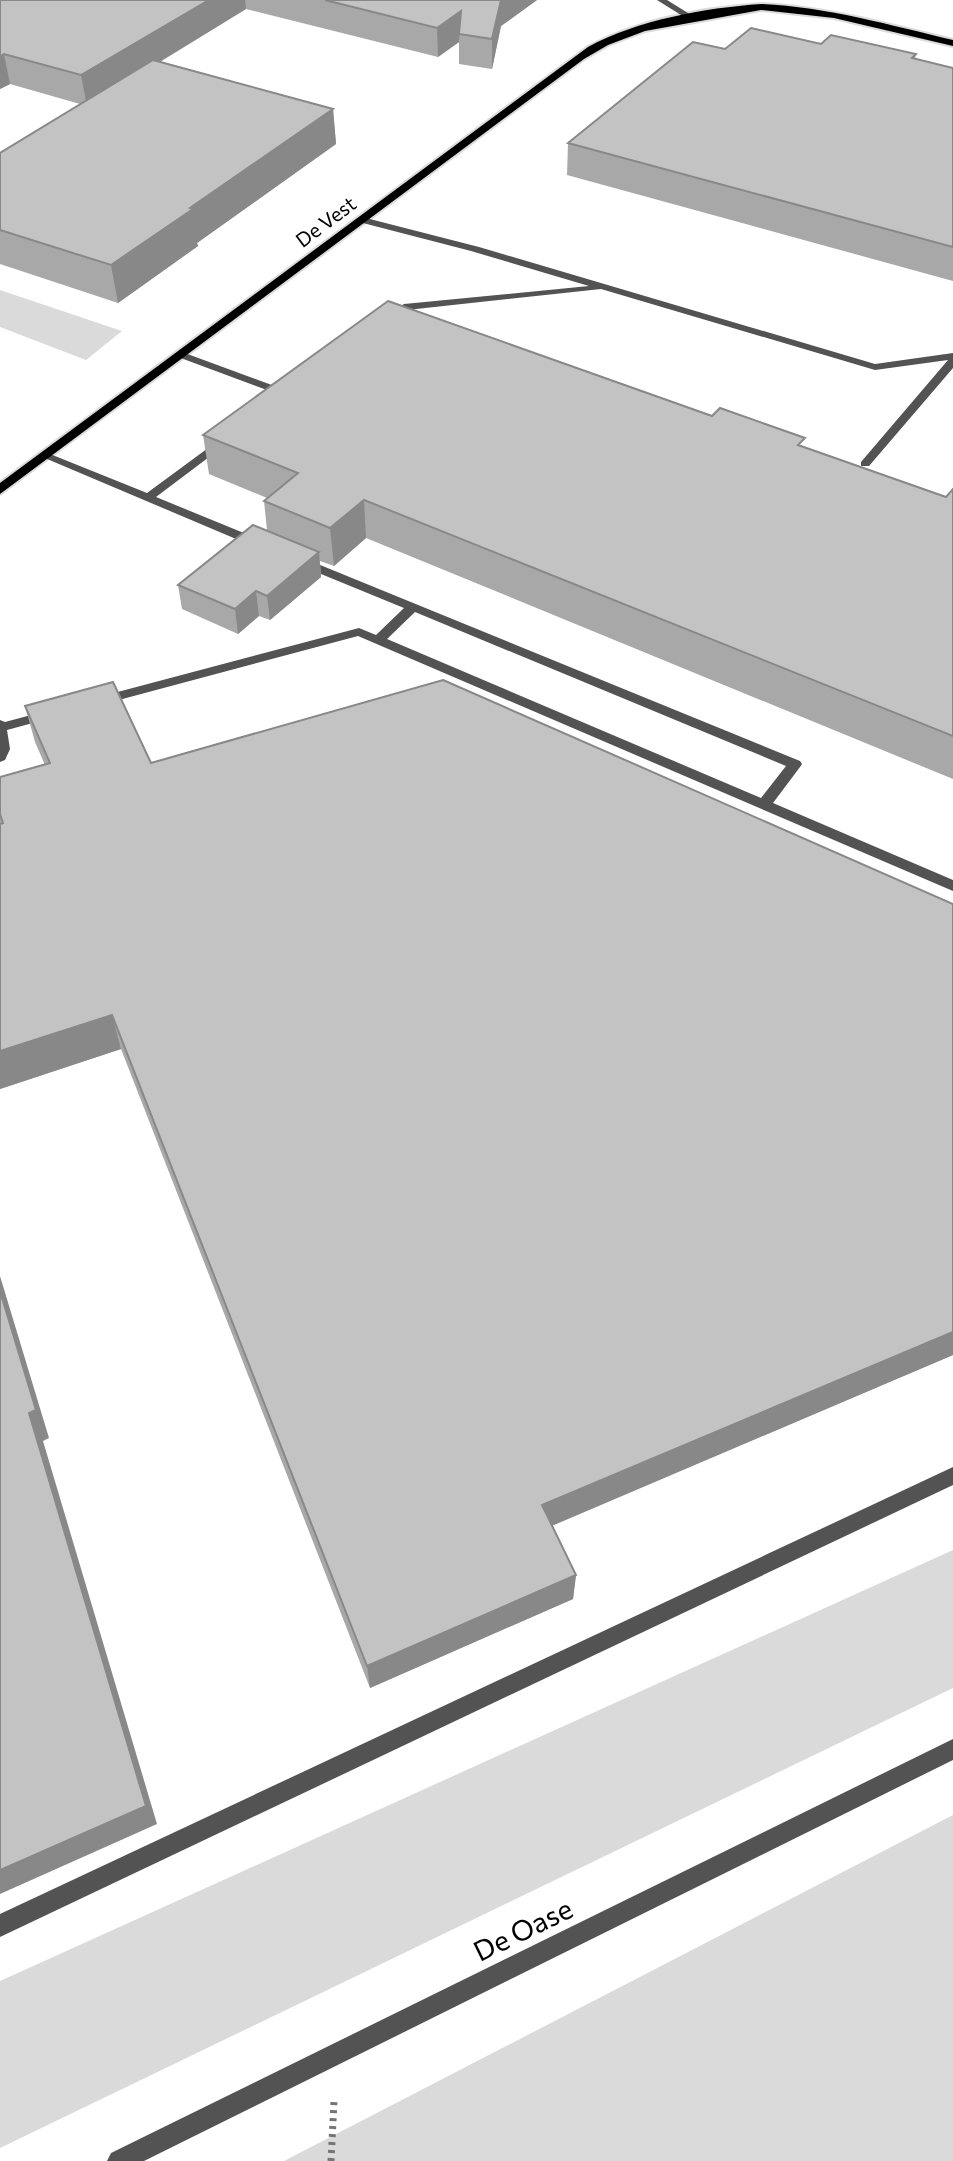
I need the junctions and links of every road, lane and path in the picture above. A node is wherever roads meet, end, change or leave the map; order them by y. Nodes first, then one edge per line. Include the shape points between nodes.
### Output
1 (661, 0) edge
2 (690, 0) edge
3 (692, 18) junction
4 (764, 20) dead end
5 (795, 22) dead end
6 (920, 36) junction
7 (953, 43) edge
8 (362, 220) junction
9 (606, 287) junction
10 (381, 324) edge
11 (182, 355) junction
12 (953, 359) edge
13 (299, 385) edge
14 (287, 394) junction
15 (275, 403) edge
16 (237, 432) edge
17 (46, 456) junction
18 (865, 464) dead end
19 (0, 490) edge
20 (148, 498) junction
21 (266, 547) edge
22 (295, 559) edge
23 (413, 607) junction
24 (378, 640) junction
25 (91, 703) edge
26 (62, 711) edge
27 (1, 725) edge
28 (0, 757) edge
29 (764, 805) junction
30 (953, 886) edge
31 (953, 1476) edge
32 (953, 1749) edge
33 (0, 1926) edge
34 (336, 2056) junction
35 (119, 2161) edge
36 (331, 2161) edge

1 - 3 street
2 - 3 street
3 - 4 main road
3 - 6 main road via 742,8 796,9 841,14
3 - 8 main road, De Vest via 644,28 593,48
5 - 6 main road
6 - 7 main road
8 - 9 street
8 - 11 main road, De Vest
9 - 10 street via 404,307
9 - 12 street via 875,367
11 - 14 street
11 - 17 main road, De Vest
12 - 18 street
13 - 14 street
14 - 15 street
16 - 20 street
17 - 19 main road, De Vest
17 - 20 street
20 - 21 street
22 - 23 street
23 - 24 street
23 - 29 street via 795,764
24 - 25 street via 359,632
24 - 29 street
26 - 27 street
27 - 28 street
29 - 30 street
31 - 33 street
32 - 34 street, De Oase
34 - 35 street, De Oase
34 - 36 path

